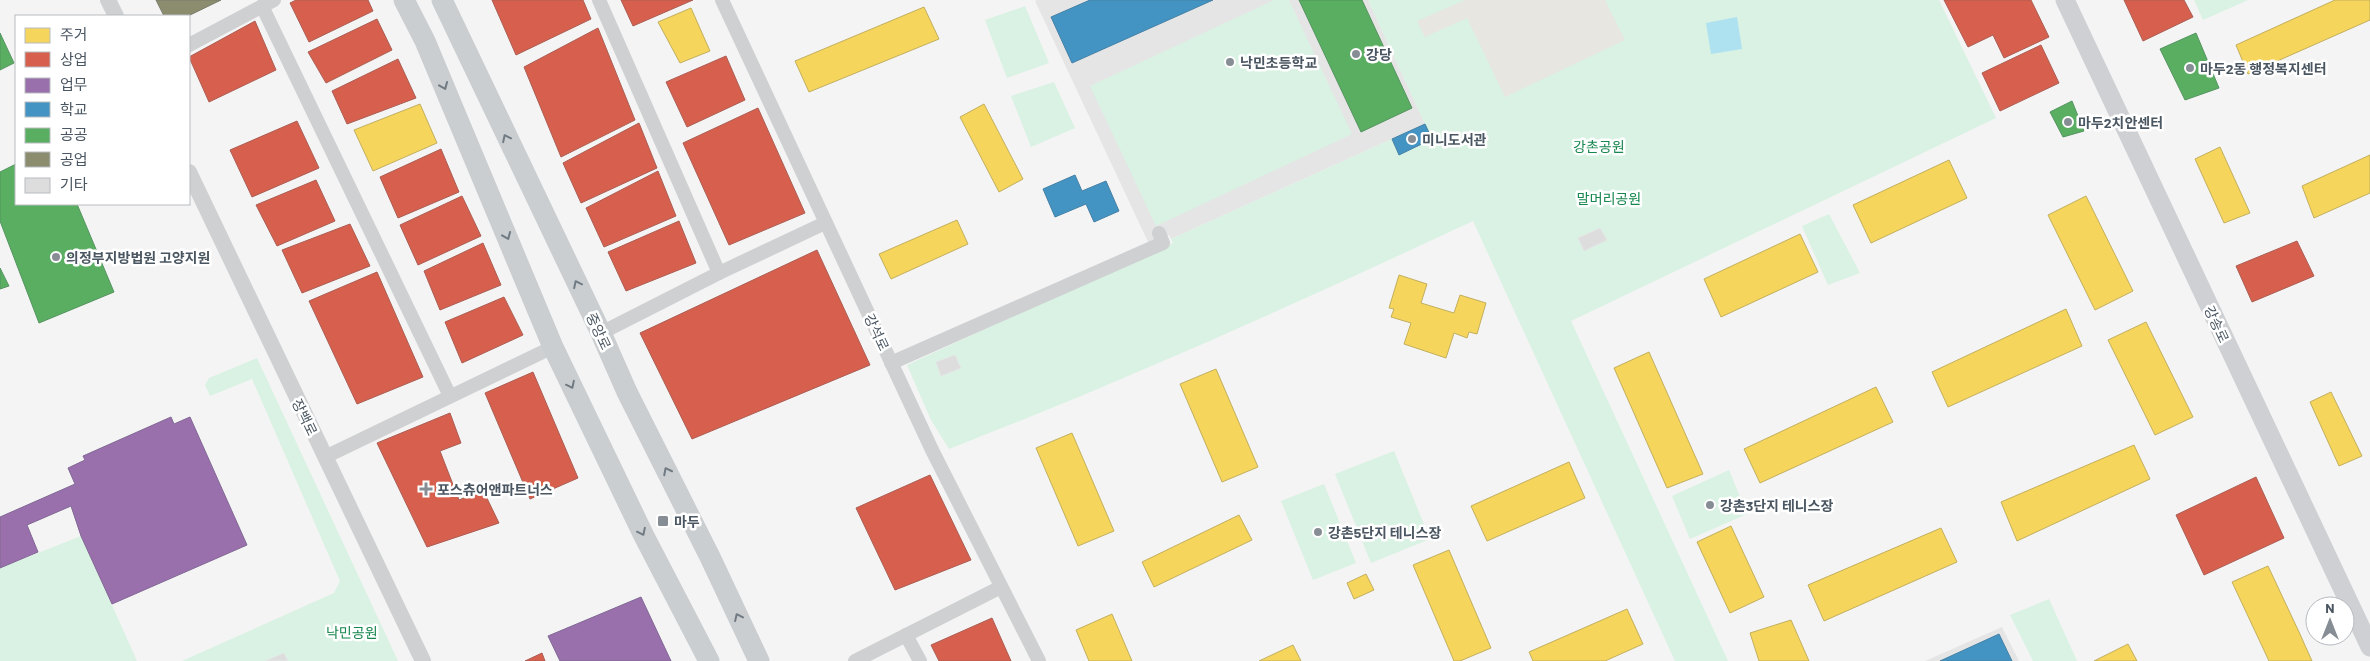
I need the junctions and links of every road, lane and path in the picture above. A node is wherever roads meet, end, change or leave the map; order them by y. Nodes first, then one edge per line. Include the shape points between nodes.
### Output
1 (108, 0) edge
2 (404, 0) edge
3 (442, 0) edge
4 (599, 0) edge
5 (722, 0) edge
6 (2065, 0) edge
7 (268, 3) edge
8 (116, 15) edge
9 (190, 44) edge
10 (190, 174) edge
11 (825, 223) junction
12 (1159, 233) dead end
13 (719, 273) junction
14 (601, 333) junction
15 (553, 347) junction
16 (891, 363) junction
17 (450, 396) junction
18 (325, 457) junction
19 (1001, 587) junction
20 (906, 635) junction
21 (2370, 647) edge
22 (423, 661) edge
23 (709, 661) edge
24 (759, 661) edge
25 (855, 661) edge
26 (920, 661) edge
27 (1039, 661) edge

1 - 8 street
2 -> 15 main road via 425,41
14 -> 3 main road, 중앙로
4 - 13 street
5 - 11 street, 강석로
6 - 21 main road, 강송로
7 - 9 street
7 - 17 street
10 - 18 street, 장백로
11 - 13 street
11 - 16 street, 강석로
12 - 16 street via 1163,243
13 - 14 street
24 -> 14 main road, 중앙로
15 - 17 street
15 -> 23 main road via 644,536
16 - 19 street, 강석로
17 - 18 street
18 - 22 street, 장백로
19 - 20 street
19 - 27 street, 강석로
20 - 25 street
20 - 26 street

